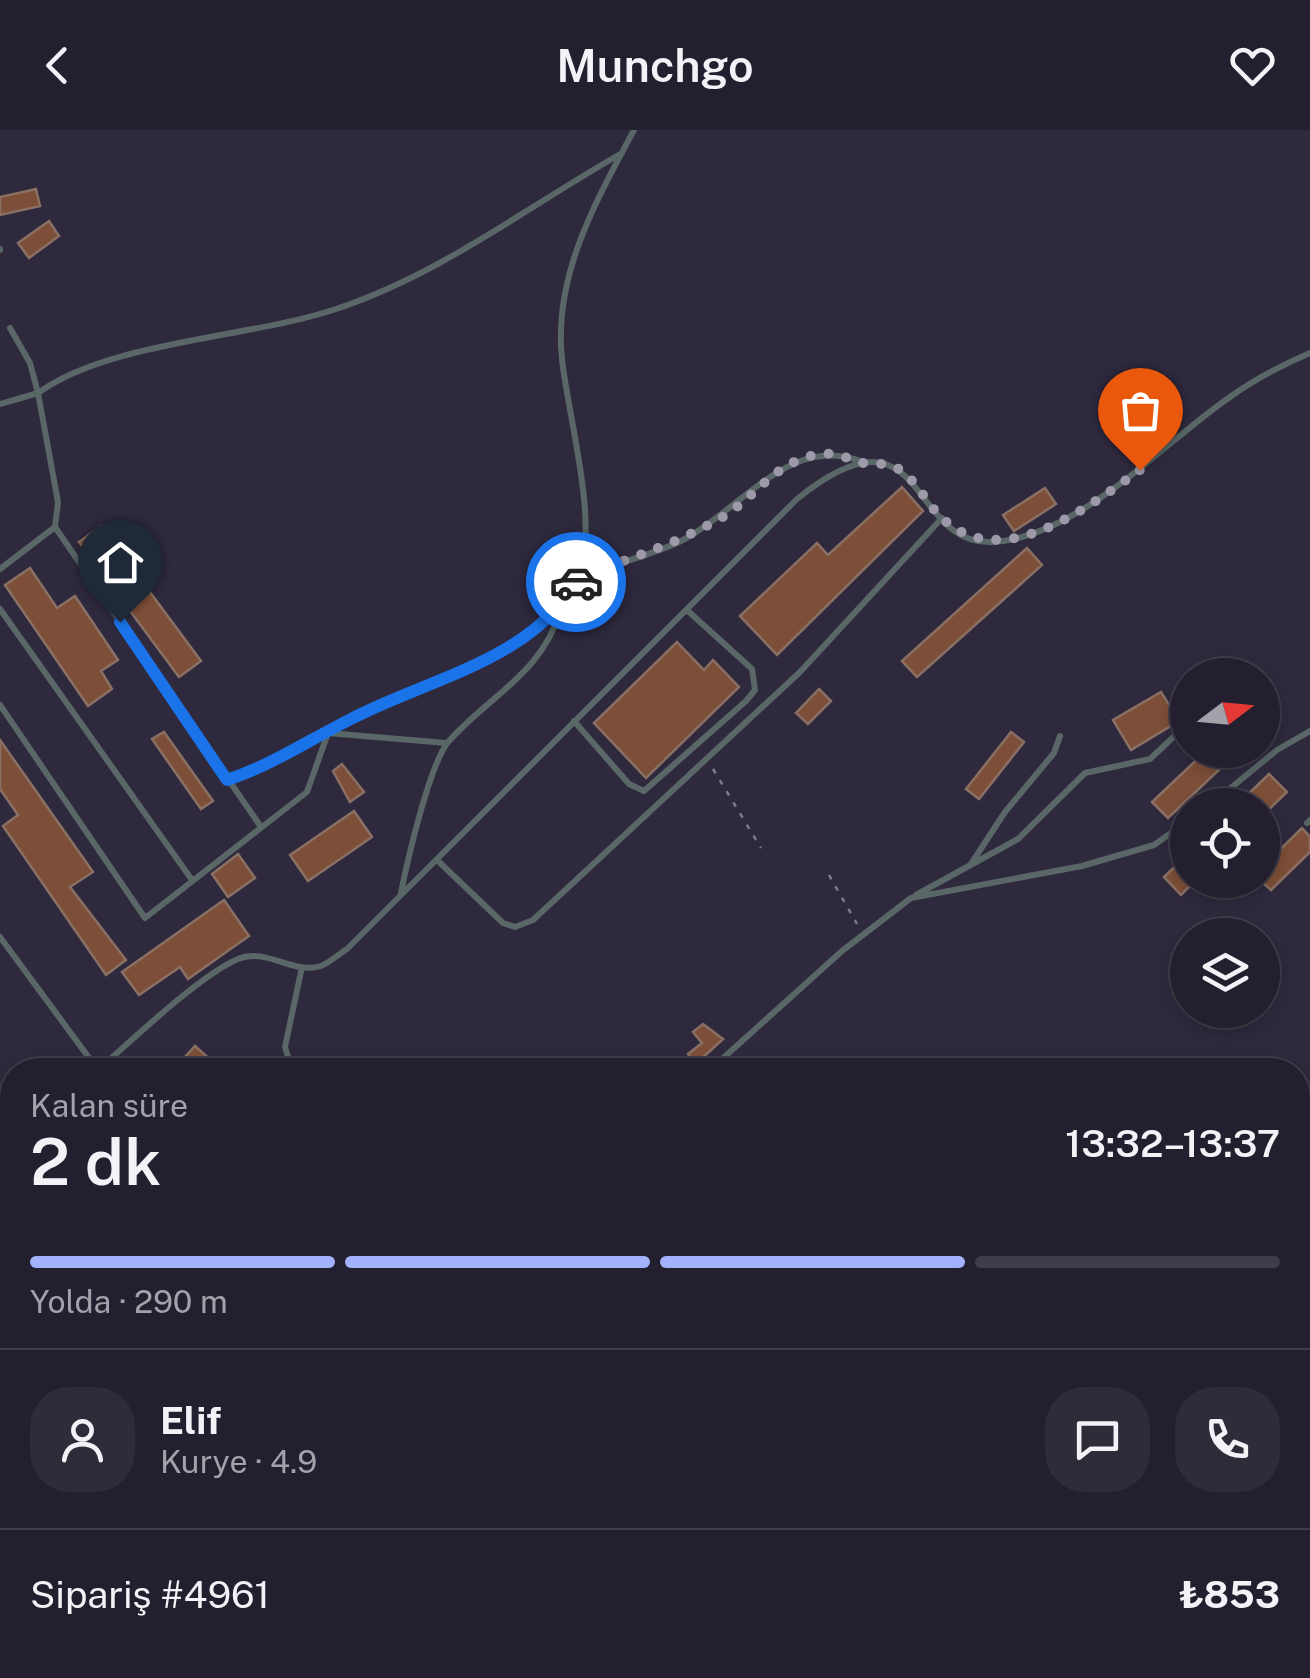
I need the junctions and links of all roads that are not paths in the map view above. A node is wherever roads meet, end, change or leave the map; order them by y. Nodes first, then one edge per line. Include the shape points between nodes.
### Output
1 (634, 130) edge
2 (622, 152) junction
3 (10, 328) dead end
4 (1310, 353) edge
5 (38, 393) junction
6 (0, 404) edge
7 (866, 464) junction
8 (942, 518) junction
9 (55, 527) junction
10 (0, 569) edge
11 (580, 576) junction
12 (561, 608) junction
13 (0, 610) edge
14 (688, 611) junction
15 (0, 705) edge
16 (574, 721) junction
17 (1310, 732) edge
18 (328, 733) junction
19 (1060, 736) dead end
20 (1170, 740) edge
21 (446, 744) junction
22 (227, 780) junction
23 (1231, 788) edge
24 (262, 827) junction
25 (1170, 834) edge
26 (437, 860) junction
27 (970, 865) junction
28 (192, 880) junction
29 (400, 895) junction
30 (911, 898) junction
31 (0, 937) edge
32 (302, 968) junction
33 (89, 1058) edge
34 (112, 1058) edge
35 (288, 1058) edge
36 (724, 1058) edge

1 - 2 lane
2 - 5 lane via 488,238 389,289 317,314 114,360
2 - 11 lane via 572,256 563,300 562,356 580,461
3 - 5 lane
4 - 8 lane via 1228,398 1091,504 1020,538 988,542
5 - 6 lane
5 - 9 lane via 58,502
7 - 8 lane via 903,471
7 - 11 lane via 817,454 778,469 726,514 679,542
7 - 14 lane via 844,466 808,490
8 - 26 lane via 800,672 533,920 502,923
9 - 10 lane
9 - 22 lane
11 - 12 lane
12 - 18 lane via 460,674
12 - 21 lane via 552,638 520,678
13 - 28 lane
14 - 16 lane
14 - 16 lane via 752,669 755,690 746,701 644,791 629,784
15 - 28 lane via 145,918
16 - 26 lane
17 - 23 lane
18 - 21 lane
18 - 22 lane
18 - 24 lane via 308,792
19 - 27 lane
20 - 27 lane via 1150,759 1085,772 1018,839
21 - 29 lane
22 - 24 lane
24 - 28 lane
25 - 30 lane via 1154,845 1082,866
26 - 29 lane
27 - 30 lane
29 - 32 lane via 346,948 321,966
30 - 36 lane
31 - 33 lane
32 - 34 lane via 259,955 238,959
32 - 35 lane via 285,1046

